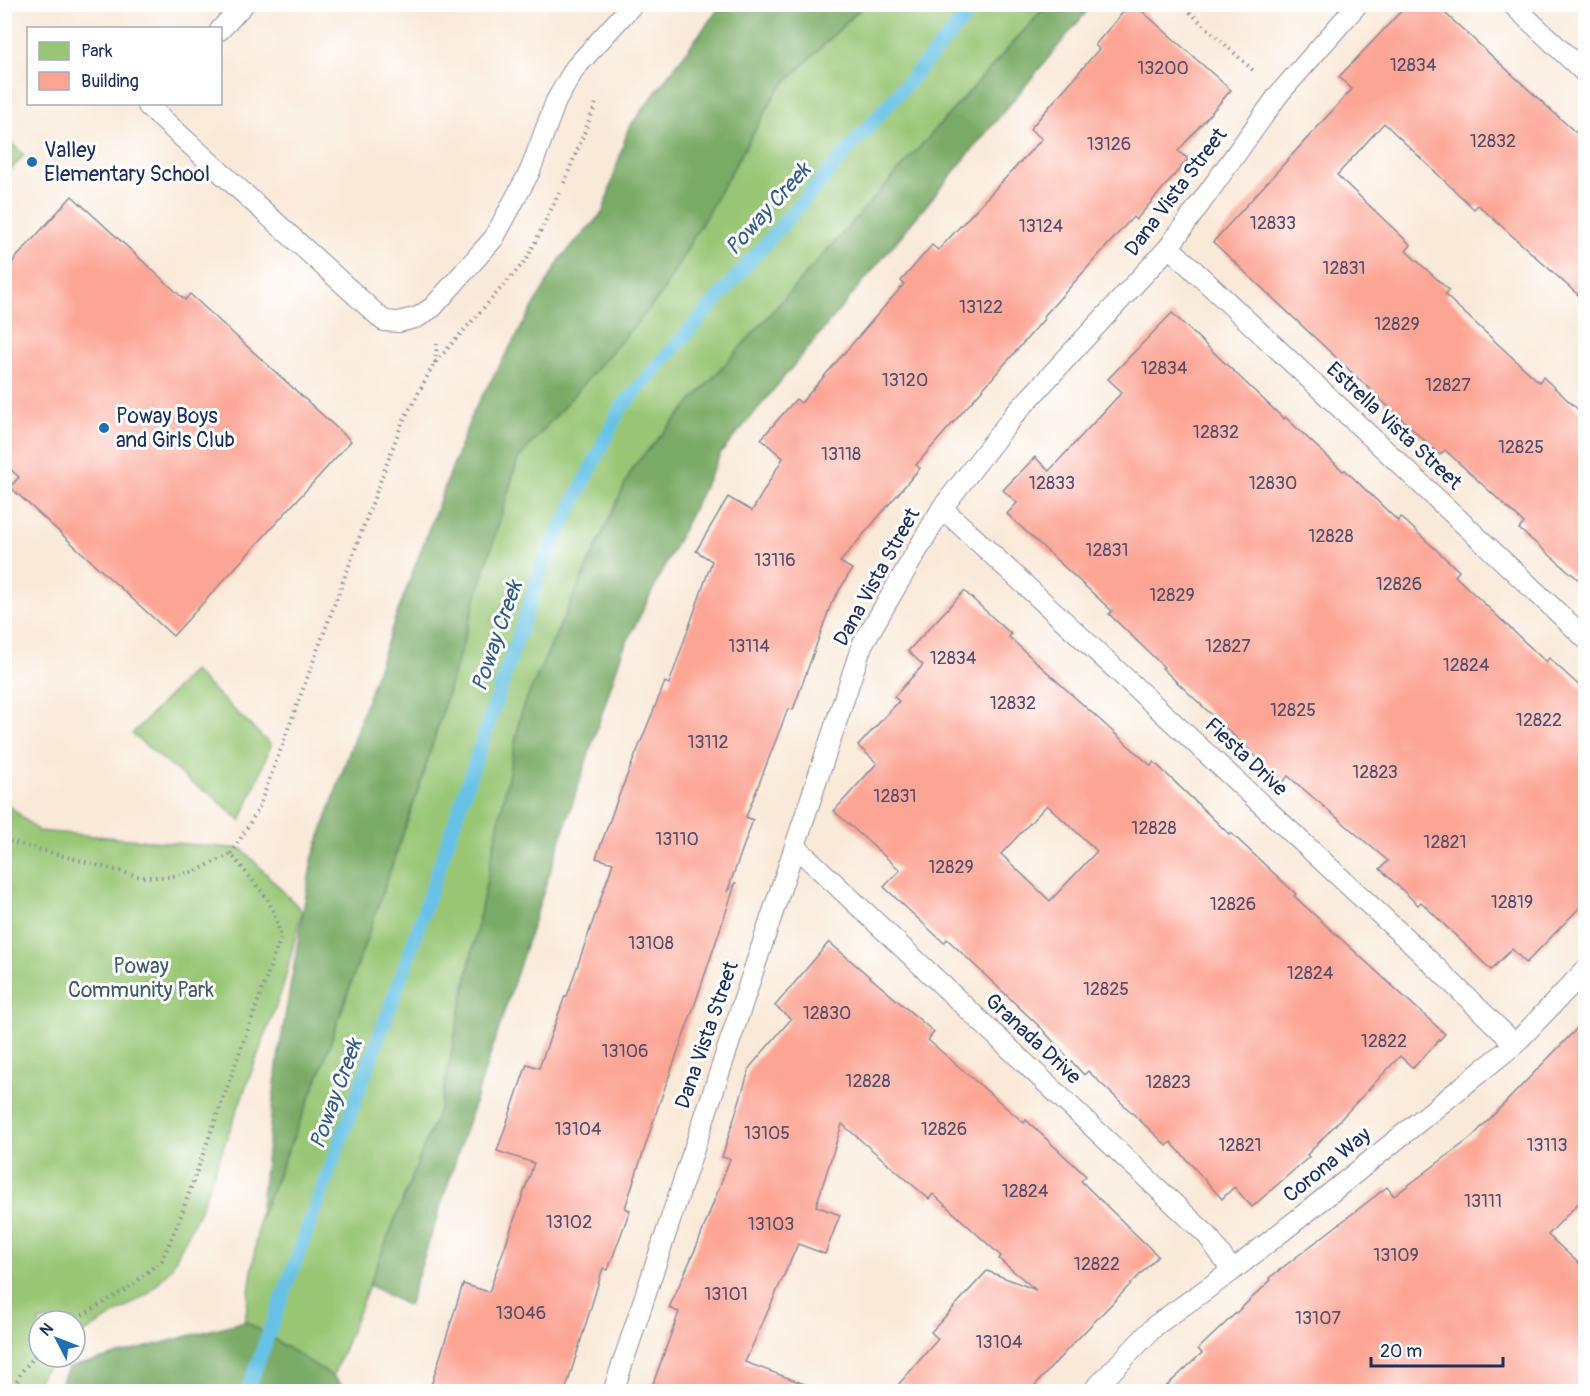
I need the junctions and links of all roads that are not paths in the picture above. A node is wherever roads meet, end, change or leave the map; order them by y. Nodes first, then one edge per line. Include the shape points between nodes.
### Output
1 (244, 4) edge
2 (633, 4) edge
3 (1358, 4) edge
4 (1512, 4) edge
5 (222, 28) edge
6 (1586, 74) edge
7 (150, 105) edge
8 (1169, 247) junction
9 (942, 508) junction
10 (1586, 639) edge
11 (796, 847) junction
12 (1586, 969) edge
13 (1515, 1044) junction
14 (1232, 1271) junction
15 (614, 1392) edge
16 (1092, 1392) edge

1 - 5 lane
2 - 7 lane via 575,68 556,101 530,171 494,237 433,307 418,317 399,322 384,321
3 - 8 lane, Dana Vista Street via 1278,94
4 - 6 lane
8 - 9 lane, Dana Vista Street via 1015,414
8 - 10 lane, Estrella Vista Street
9 - 11 lane, Dana Vista Street via 862,645
9 - 13 lane, Fiesta Drive
11 - 14 lane, Granada Drive via 1208,1236
11 - 15 lane, Dana Vista Street
12 - 13 lane, Corona Way
13 - 14 lane, Corona Way
14 - 16 lane, Corona Way via 1156,1325

